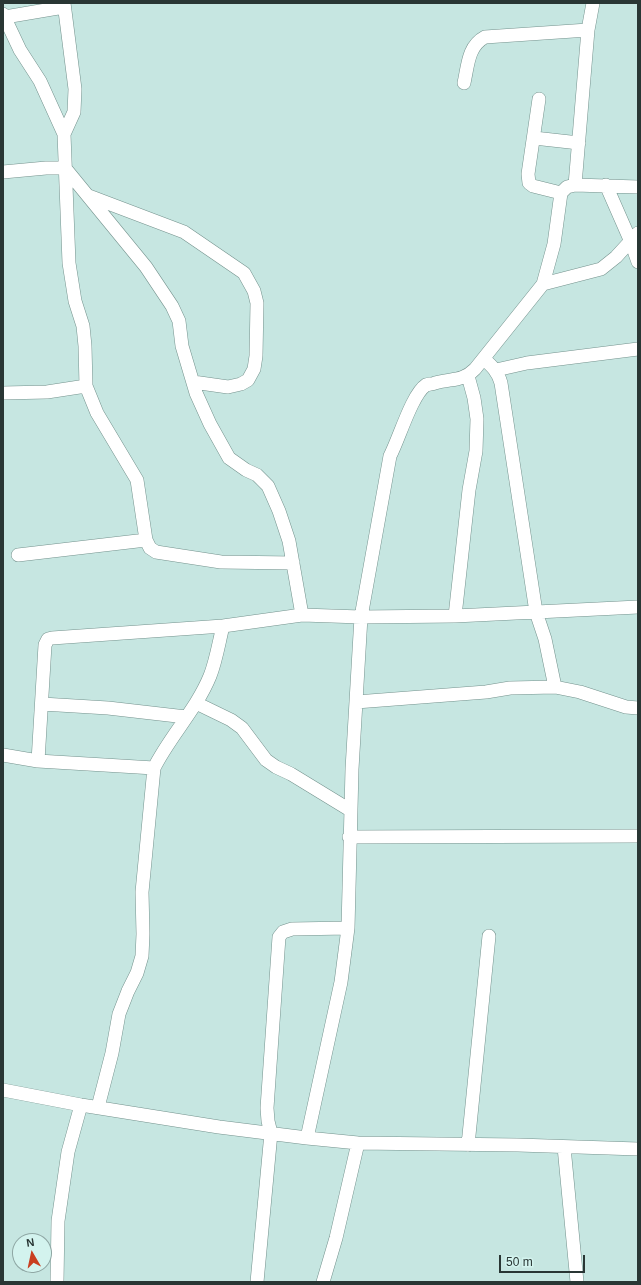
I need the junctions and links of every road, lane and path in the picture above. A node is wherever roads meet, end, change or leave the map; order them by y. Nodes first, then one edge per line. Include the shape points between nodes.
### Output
1 (593, 3) edge
2 (64, 5) edge
3 (4, 16) edge
4 (588, 30) junction
5 (464, 83) dead end
6 (539, 99) dead end
7 (64, 134) junction
8 (534, 138) junction
9 (578, 143) junction
10 (65, 168) junction
11 (3, 172) edge
12 (575, 185) junction
13 (606, 185) junction
14 (638, 187) edge
15 (561, 193) junction
16 (87, 195) junction
17 (634, 238) edge
18 (638, 262) edge
19 (544, 284) junction
20 (638, 349) edge
21 (484, 359) junction
22 (496, 370) junction
23 (468, 376) junction
24 (192, 382) junction
25 (86, 386) junction
26 (3, 393) edge
27 (146, 540) junction
28 (18, 555) dead end
29 (293, 563) junction
30 (638, 607) edge
31 (536, 612) junction
32 (302, 615) junction
33 (456, 616) junction
34 (361, 617) junction
35 (223, 626) junction
36 (555, 687) junction
37 (356, 702) junction
38 (196, 703) junction
39 (42, 704) junction
40 (638, 708) edge
41 (186, 717) junction
42 (3, 755) edge
43 (38, 761) junction
44 (154, 768) junction
45 (350, 810) junction
46 (638, 836) edge
47 (349, 837) junction
48 (348, 928) junction
49 (489, 936) dead end
50 (3, 1090) edge
51 (81, 1105) junction
52 (98, 1108) junction
53 (271, 1133) junction
54 (307, 1138) junction
55 (358, 1144) junction
56 (468, 1145) junction
57 (564, 1147) junction
58 (638, 1149) edge
59 (57, 1282) edge
60 (256, 1282) edge
61 (323, 1282) edge
62 (577, 1282) edge

1 - 4 street
2 - 3 street
2 - 7 street via 75,89 74,112
3 - 7 street via 20,50 40,81
4 - 5 street via 485,37 474,45 471,51
4 - 9 street
6 - 8 street
7 - 10 street
8 - 9 street
8 - 15 street via 529,183
9 - 12 street
10 - 11 street
10 - 16 street
10 - 25 street via 69,263 75,301 83,326
12 - 13 street
12 - 15 street via 567,187
13 - 14 street
13 - 17 street
15 - 19 street via 554,244
16 - 24 street via 146,268 172,306 179,321 182,346
16 - 24 street via 184,232 244,273 254,291 257,303 254,369 248,380 228,388
17 - 18 street
17 - 19 street via 601,269
19 - 21 street
20 - 22 street via 527,363
21 - 22 street
21 - 23 street
22 - 31 street via 500,376 504,396
23 - 33 street via 474,398 476,451 469,490
23 - 34 street via 427,385 413,401 390,456
24 - 29 street via 210,424 229,458 268,486 279,512
25 - 26 street via 47,392
25 - 27 street via 97,413 137,480
27 - 28 street
27 - 29 street via 150,548 156,552 221,562
29 - 32 street
30 - 31 street
31 - 33 street
31 - 36 street via 544,633
32 - 34 street
32 - 35 street
33 - 34 street
34 - 37 street
35 - 38 street via 210,676
35 - 39 street via 48,639 45,645
36 - 37 street via 510,688
36 - 40 street
37 - 45 street
38 - 41 street
38 - 45 street via 242,728 266,760 276,768 291,774
39 - 41 street
39 - 43 street
41 - 44 street
42 - 43 street
43 - 44 street
44 - 52 street via 142,892 142,956 119,1014
45 - 47 street
46 - 47 street
47 - 48 street
48 - 53 street via 292,929 283,932 279,937 267,1094
48 - 54 street via 341,982
49 - 56 street
50 - 51 street
51 - 52 street
51 - 59 street via 68,1152 58,1222
52 - 53 street
53 - 54 street
53 - 60 street
54 - 55 street
55 - 56 street
55 - 61 street
56 - 57 street
57 - 58 street
57 - 62 street

